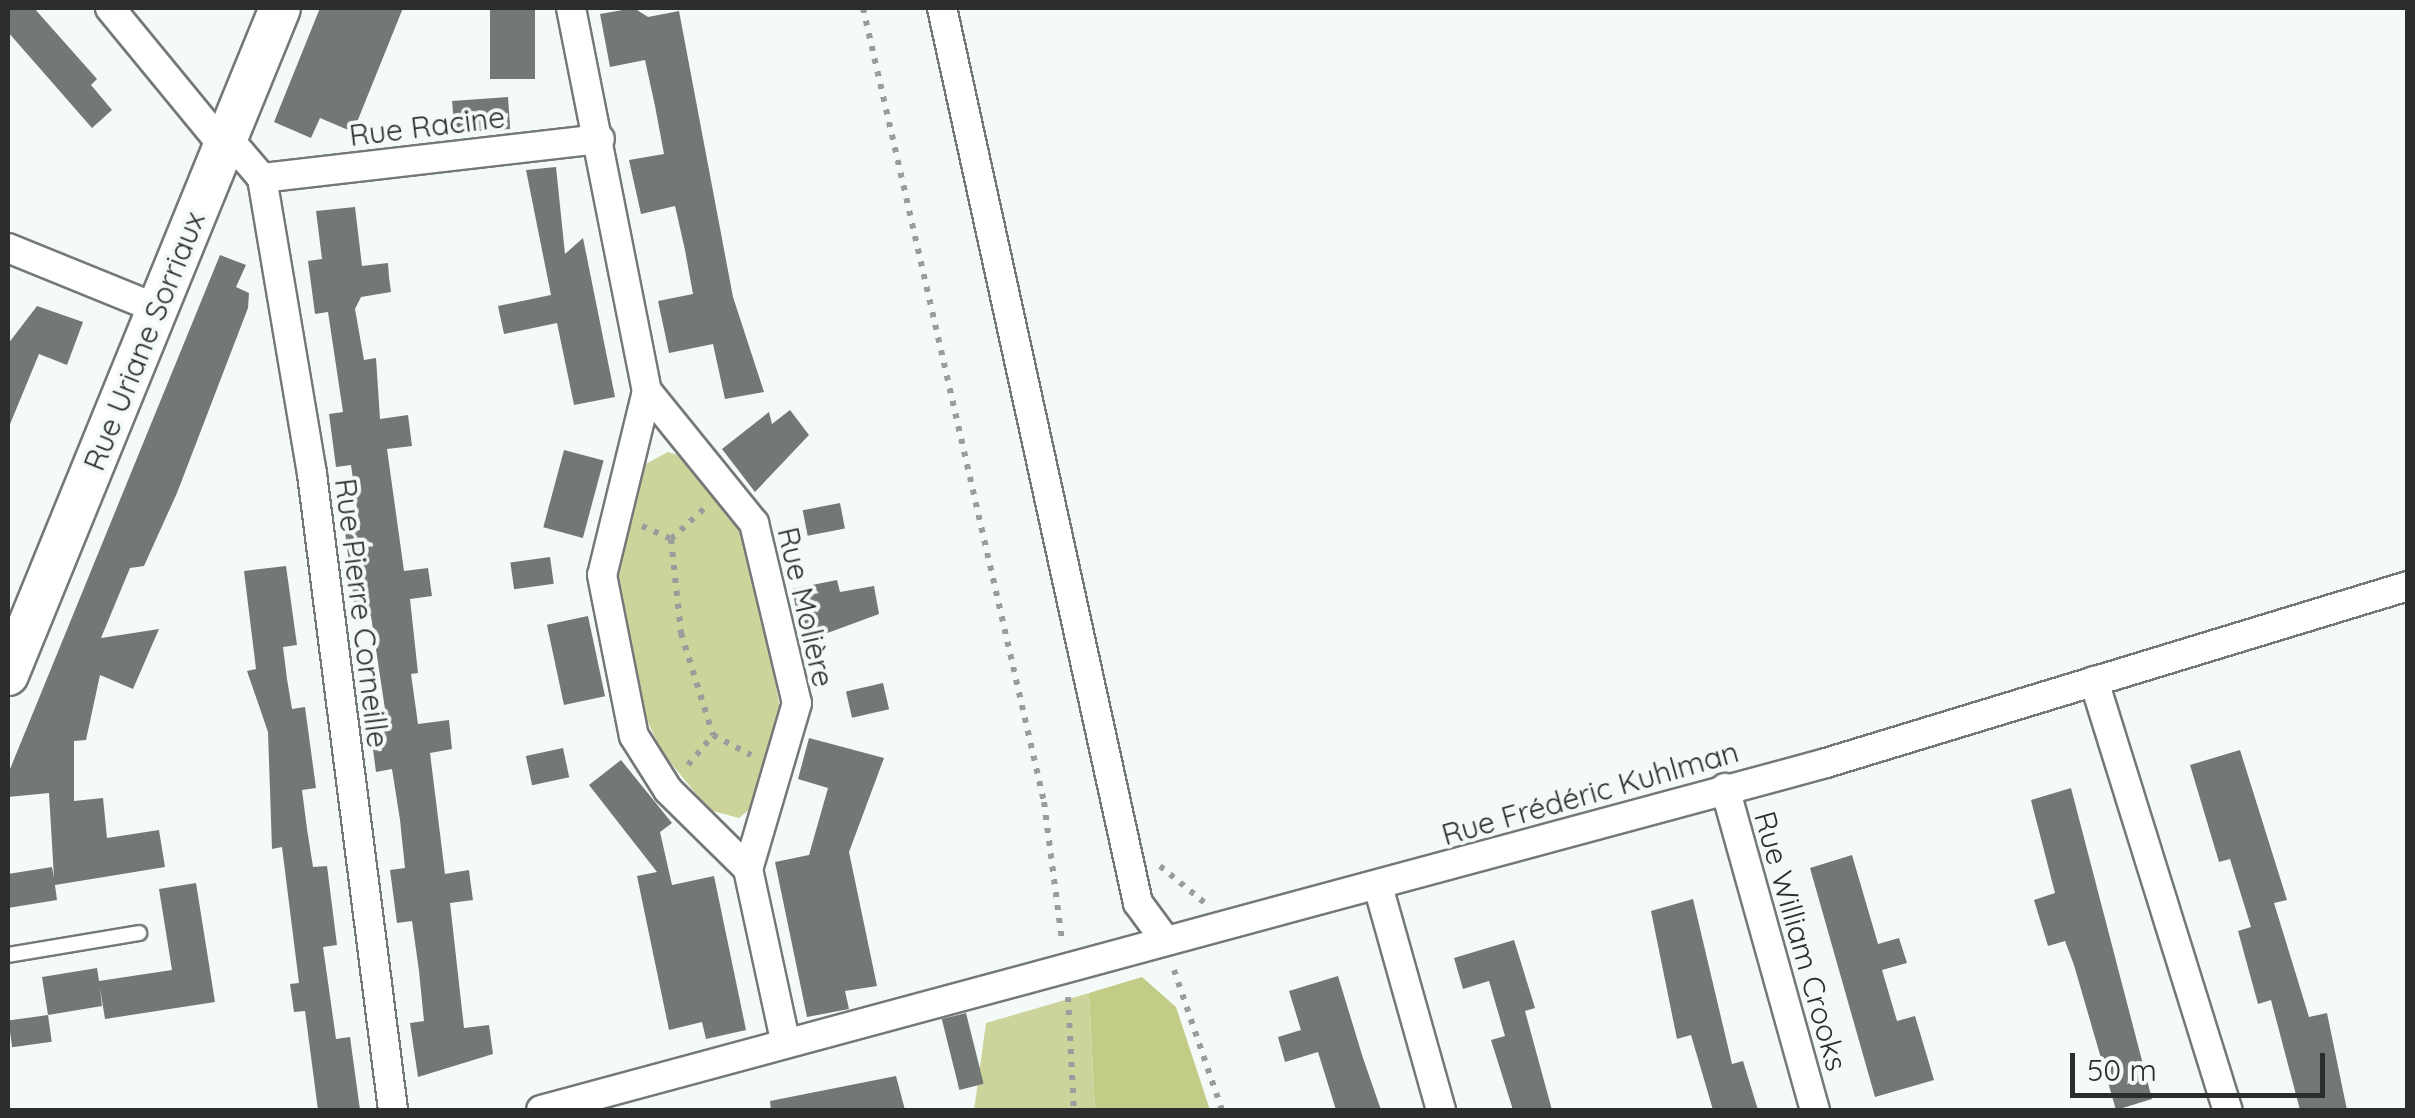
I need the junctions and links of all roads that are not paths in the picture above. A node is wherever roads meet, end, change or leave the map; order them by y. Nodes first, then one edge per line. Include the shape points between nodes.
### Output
1 (110, 8) edge
2 (280, 8) edge
3 (571, 8) edge
4 (942, 8) edge
5 (600, 139) junction
6 (226, 142) junction
7 (262, 178) junction
8 (8, 248) edge
9 (156, 308) junction
10 (648, 391) junction
11 (2408, 586) edge
12 (8, 675) edge
13 (2094, 681) junction
14 (1725, 788) junction
15 (748, 869) junction
16 (1378, 886) junction
17 (139, 934) dead end
18 (1163, 937) junction
19 (8, 955) edge
20 (785, 1040) junction
21 (392, 1110) edge
22 (542, 1110) edge
23 (1442, 1110) edge
24 (1815, 1110) edge
25 (2228, 1110) edge

1 - 6 street
2 - 6 street, Rue Uriane Sorriaux
3 - 5 street, Rue Molière
4 - 18 street via 1138,903
5 - 7 street, Rue Racine
5 - 10 street, Rue Molière
6 - 7 street
6 - 9 street, Rue Uriane Sorriaux
7 - 21 street, Rue Pierre Corneille via 312,474
8 - 9 street
9 - 12 street, Rue Uriane Sorriaux
10 - 15 street, Rue Molière via 754,523 797,703
10 - 15 street, Rue Molière via 602,575 634,736 668,790
11 - 13 street, Rue Frédéric Kuhlman
13 - 14 street, Rue Frédéric Kuhlman
13 - 25 street
14 - 16 street, Rue Frédéric Kuhlman
14 - 24 street, Rue William Crooks
15 - 20 street, Rue Molière
16 - 18 street, Rue Frédéric Kuhlman
16 - 23 street
17 - 19 lane
18 - 20 street, Rue Frédéric Kuhlman via 1067,976
20 - 22 street, Rue Frédéric Kuhlman

